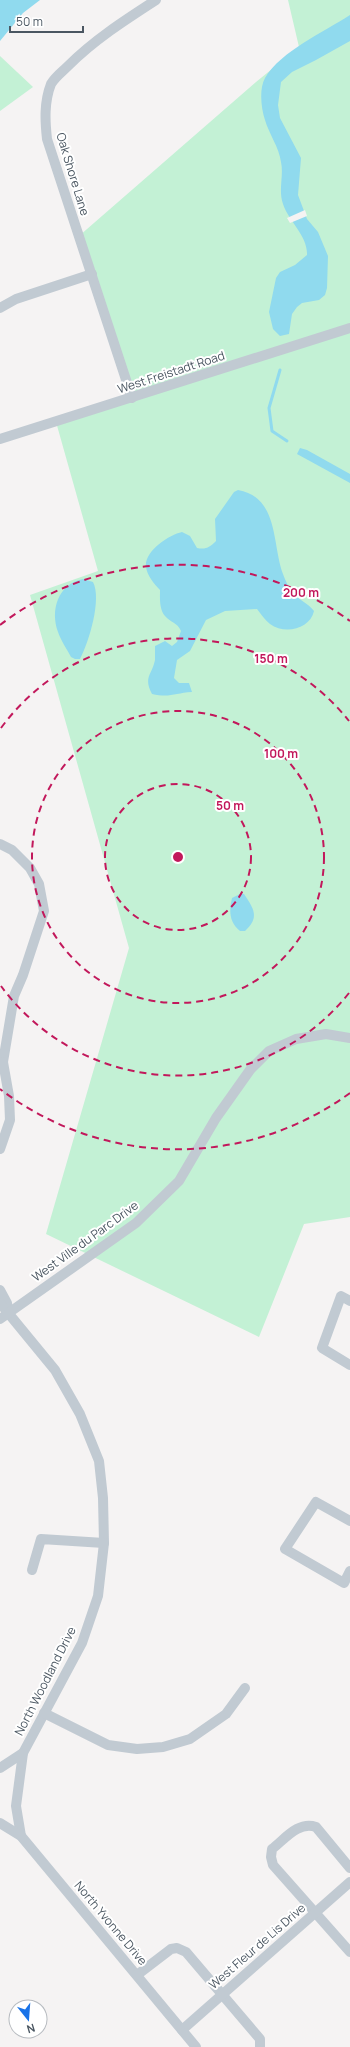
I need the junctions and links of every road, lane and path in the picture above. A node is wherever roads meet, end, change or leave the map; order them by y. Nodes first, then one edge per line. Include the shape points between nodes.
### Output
1 (156, 0) edge
2 (92, 274) junction
3 (0, 308) edge
4 (350, 328) edge
5 (132, 398) junction
6 (0, 439) edge
7 (0, 844) edge
8 (350, 1038) edge
9 (2, 1062) edge
10 (0, 1149) edge
11 (0, 1290) edge
12 (350, 1301) edge
13 (0, 1303) edge
14 (4, 1316) edge
15 (350, 1365) edge
16 (350, 1521) edge
17 (104, 1543) junction
18 (32, 1570) dead end
19 (350, 1571) edge
20 (245, 1688) dead end
21 (44, 1713) junction
22 (23, 1753) junction
23 (0, 1768) edge
24 (0, 1823) edge
25 (22, 1836) junction
26 (350, 1868) edge
27 (350, 1882) edge
28 (316, 1913) junction
29 (350, 1952) edge
30 (137, 1975) junction
31 (222, 1994) junction
32 (182, 2030) junction
33 (196, 2047) edge
34 (260, 2047) edge

1 - 2 street, Oak Shore Lane via 81,53 52,84 46,101 47,139
2 - 3 street
2 - 5 street, Oak Shore Lane
4 - 5 street, West Freistadt Road
5 - 6 street, West Freistadt Road
7 - 9 street via 12,850 30,868 39,884 44,911 14,996
8 - 14 street, West Ville du Parc Drive via 326,1034 311,1036 296,1039 269,1051 250,1070 216,1118 179,1181 136,1222
9 - 10 street via 9,1096 10,1120
11 - 14 street via 7,1303
12 - 15 street via 341,1296 322,1348
13 - 14 street, North Woodland Drive
14 - 17 street, North Woodland Drive via 55,1370 80,1414 99,1461
16 - 19 street via 316,1502 285,1549 344,1583
17 - 18 street via 40,1539
17 - 21 street, North Woodland Drive via 98,1596 82,1643
20 - 21 street via 226,1714 190,1739 163,1747 108,1745
21 - 22 street, North Woodland Drive
22 - 23 street, North Woodland Drive
22 - 25 street, North Woodland Drive via 16,1806
24 - 25 street, North Yvonne Drive
25 - 30 street, North Yvonne Drive
26 - 28 street via 316,1827 309,1825 301,1826 272,1849 273,1865
27 - 28 street, West Fleur de Lis Drive
28 - 29 street
28 - 31 street, West Fleur de Lis Drive
30 - 31 street via 171,1949 177,1948 186,1952
30 - 32 street, North Yvonne Drive
31 - 32 street, West Fleur de Lis Drive
31 - 34 street via 260,2039
32 - 33 street, North Yvonne Drive

